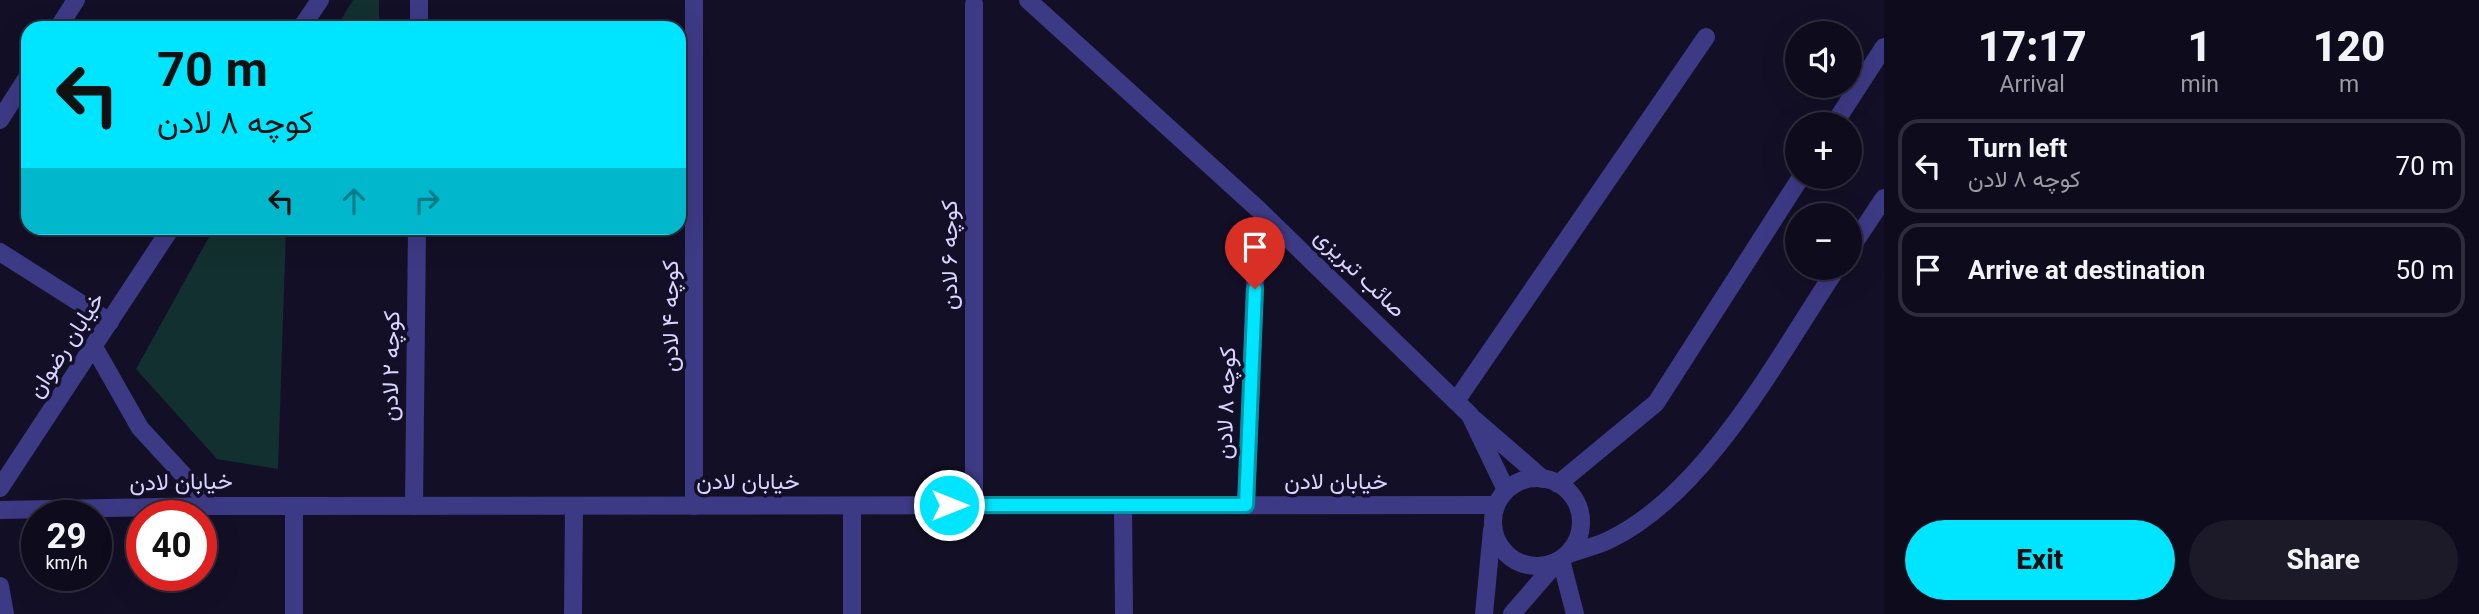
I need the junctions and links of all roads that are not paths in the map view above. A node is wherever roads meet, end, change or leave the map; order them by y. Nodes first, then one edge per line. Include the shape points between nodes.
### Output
1 (76, 0) edge
2 (320, 0) edge
3 (419, 0) edge
4 (694, 0) edge
5 (1028, 0) edge
6 (974, 4) dead end
7 (62, 21) edge
8 (306, 21) edge
9 (418, 21) edge
10 (1706, 37) dead end
11 (1884, 47) edge
12 (21, 87) edge
13 (1842, 112) edge
14 (0, 120) edge
15 (1793, 189) edge
16 (1884, 198) edge
17 (1862, 231) edge
18 (167, 235) edge
19 (417, 235) edge
20 (0, 252) edge
21 (1256, 261) dead end
22 (1829, 280) edge
23 (110, 322) junction
24 (94, 347) junction
25 (1456, 401) junction
26 (1470, 415) junction
27 (1551, 481) junction
28 (0, 488) edge
29 (206, 500) edge
30 (1498, 503) junction
31 (974, 505) junction
32 (1123, 505) junction
33 (1246, 505) junction
34 (217, 506) edge
35 (294, 506) junction
36 (414, 506) junction
37 (574, 506) junction
38 (694, 506) junction
39 (852, 506) junction
40 (126, 508) edge
41 (0, 510) edge
42 (1562, 559) junction
43 (0, 586) edge
44 (5, 614) edge
45 (294, 614) edge
46 (573, 614) edge
47 (852, 614) edge
48 (1124, 614) edge
49 (1484, 614) edge
50 (1512, 614) edge
51 (1575, 614) edge

1 - 7 street
2 - 8 street
3 - 9 street
4 - 38 street, کوچه ۴ لادن
5 - 25 street, صائب تبریزی via 1259,211
6 - 31 street, کوچه ۶ لادن
10 - 25 street
11 - 13 street
12 - 14 street
15 - 27 street via 1656,403
16 - 17 street
18 - 23 street, خیابان رضوان
19 - 36 street, کوچه ۲ لادن
20 - 23 street
21 - 33 street, کوچه ۸ لادن
22 - 42 street via 1714,453 1665,502 1610,540
23 - 24 street, خیابان رضوان
24 - 28 street, خیابان رضوان
24 - 29 street via 140,428
25 - 26 street, صائب تبریزی
26 - 27 street
26 - 30 street, صائب تبریزی
27 - 30 street via 1519,482
27 - 42 street via 1573,497 1580,511 1577,541
30 - 33 street, خیابان لادن
30 - 42 street via 1497,541 1515,561 1541,567
30 - 49 street
31 - 32 street, خیابان لادن
31 - 39 street, خیابان لادن
32 - 33 street, خیابان لادن
32 - 48 street
34 - 35 street, خیابان لادن
35 - 36 street, خیابان لادن
35 - 45 street
36 - 37 street, خیابان لادن
37 - 38 street, خیابان لادن
37 - 46 street
38 - 39 street, خیابان لادن
39 - 47 street
40 - 41 street, خیابان لادن
42 - 50 street
42 - 51 street
43 - 44 street

